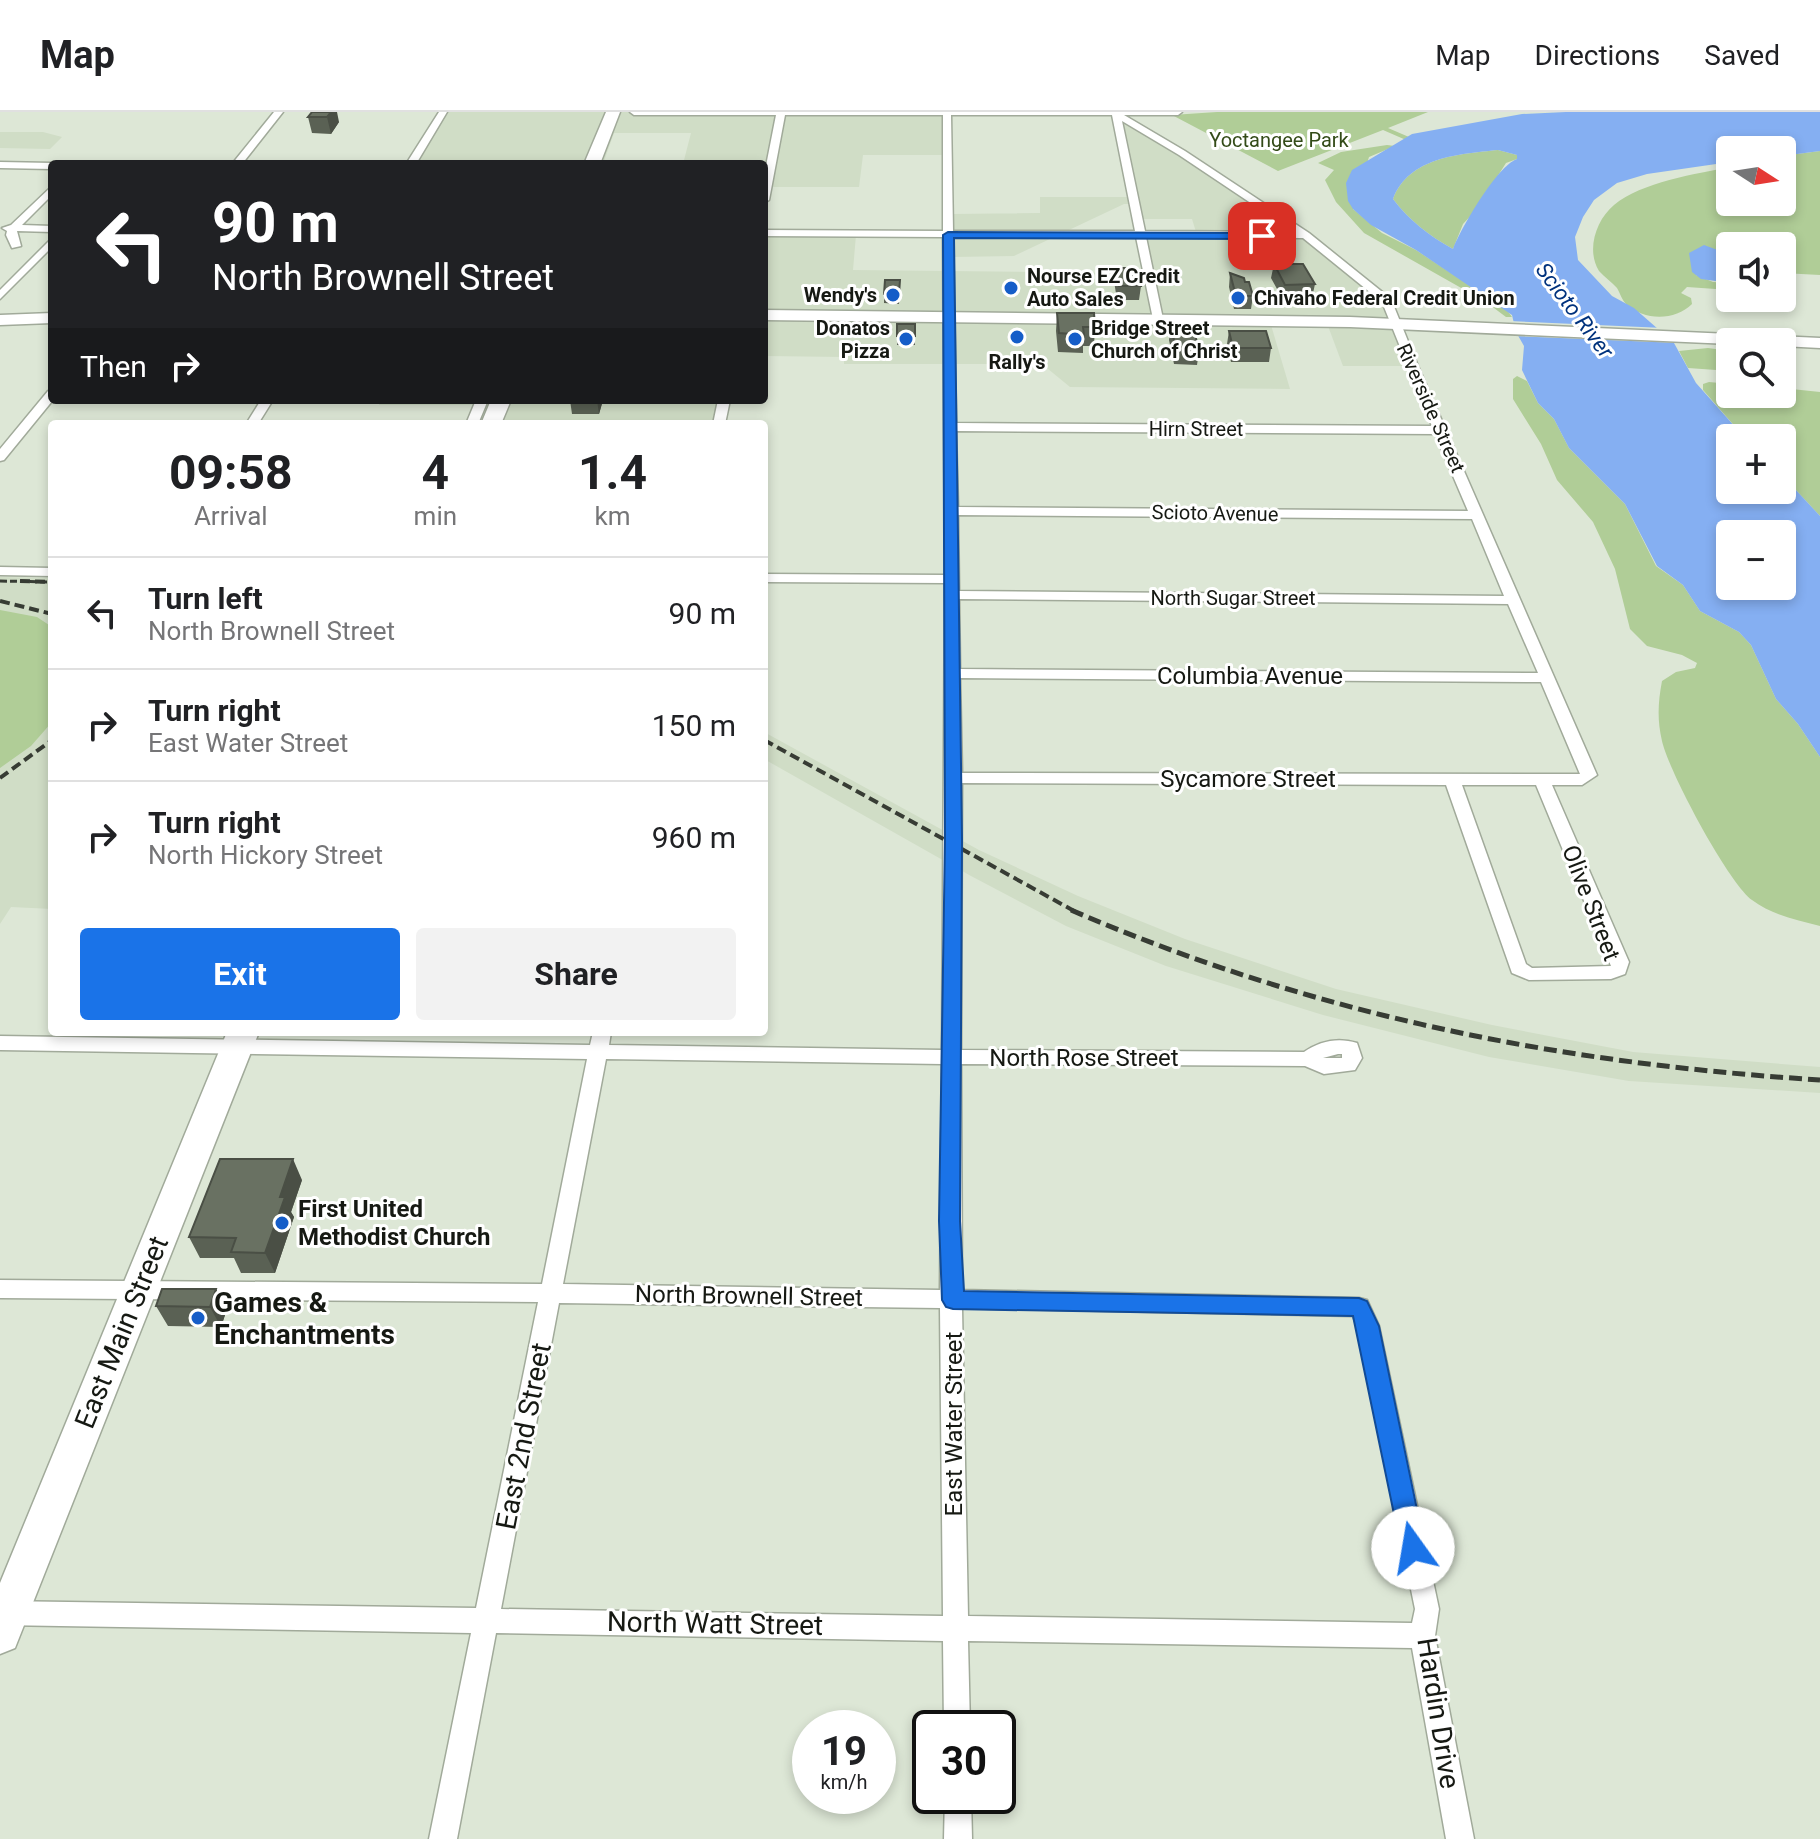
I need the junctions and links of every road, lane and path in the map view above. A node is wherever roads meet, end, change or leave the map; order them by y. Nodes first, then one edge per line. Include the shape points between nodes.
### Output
1 (279, 112) edge
2 (443, 112) edge
3 (613, 112) edge
4 (634, 112) edge
5 (781, 112) edge
6 (1178, 112) edge
7 (947, 113) edge
8 (1114, 113) edge
9 (240, 160) edge
10 (413, 160) edge
11 (594, 160) edge
12 (0, 165) edge
13 (48, 166) edge
14 (768, 179) edge
15 (48, 193) edge
16 (0, 228) edge
17 (13, 229) junction
18 (48, 229) edge
19 (768, 233) edge
20 (948, 235) junction
21 (1140, 235) junction
22 (1305, 235) junction
23 (48, 241) edge
24 (48, 244) edge
25 (16, 246) junction
26 (0, 250) edge
27 (0, 296) edge
28 (48, 311) edge
29 (0, 313) edge
30 (768, 315) edge
31 (48, 318) edge
32 (950, 318) junction
33 (1158, 319) junction
34 (0, 320) edge
35 (1397, 323) junction
36 (1820, 343) edge
37 (48, 398) edge
38 (951, 427) junction
39 (1441, 430) junction
40 (0, 457) edge
41 (952, 511) junction
42 (1478, 515) junction
43 (0, 571) edge
44 (48, 572) edge
45 (768, 578) edge
46 (952, 579) junction
47 (952, 595) junction
48 (1515, 600) junction
49 (952, 673) junction
50 (1548, 678) junction
51 (954, 778) junction
52 (1452, 780) junction
53 (1542, 780) junction
54 (240, 1040) edge
55 (601, 1041) edge
56 (0, 1043) edge
57 (952, 1057) junction
58 (1308, 1059) dead end
59 (0, 1289) edge
60 (139, 1291) junction
61 (551, 1293) junction
62 (953, 1300) junction
63 (1359, 1307) joint
64 (3, 1620) edge
65 (486, 1620) junction
66 (957, 1628) junction
67 (1422, 1636) junction
68 (957, 1710) edge
69 (958, 1814) edge
70 (443, 1839) edge
71 (958, 1839) edge
72 (1460, 1839) edge

1 - 9 street
2 - 10 street
3 - 11 main road
4 - 5 street
5 - 7 street
5 - 14 street
6 - 8 street
7 - 8 street
7 - 20 street, East Water Street
8 - 21 street
8 - 22 street, Riverside Street
12 - 13 street
15 - 17 street
16 - 17 street
17 - 18 street
17 - 25 street
19 - 20 street
20 - 21 street
20 - 32 street, East Water Street
21 - 22 street
21 - 33 street
22 - 35 street, Riverside Street via 1387,301
23 - 25 street
24 - 27 street
25 - 26 street
28 - 29 main road
30 - 32 main road
31 - 34 main road
32 - 33 main road
32 - 38 street, East Water Street
33 - 35 main road
35 - 36 main road
35 - 39 street, Riverside Street
37 - 40 street
38 - 39 street, Hirn Street
38 - 41 street, East Water Street
39 - 42 street, Riverside Street
41 - 42 street, Scioto Avenue
41 - 46 street, East Water Street
42 - 48 street, Riverside Street
43 - 44 street
45 - 46 street
46 - 47 street, East Water Street
47 - 48 street, North Sugar Street
47 - 49 street, East Water Street
48 - 50 street, Riverside Street
49 - 50 street, Columbia Avenue
49 - 51 street, East Water Street
50 - 53 street, Riverside Street via 1589,775 1582,780
51 - 52 street, Sycamore Street
51 - 57 street, East Water Street
52 - 53 street, Sycamore Street
52 - 53 street, Olive Street via 1518,968 1529,974 1611,973 1620,962
54 - 55 street, North Rose Street
54 - 56 street, North Rose Street
54 - 60 main road, East Main Street
55 - 57 street, North Rose Street
55 - 61 street, East 2nd Street
57 - 58 street, North Rose Street
57 - 62 street, East Water Street
59 - 60 street, North Brownell Street
60 - 61 street, North Brownell Street
60 - 64 main road, East Main Street
61 - 62 street, North Brownell Street
61 - 65 street, East 2nd Street
62 - 63 street, North Brownell Street
62 - 66 street, East Water Street
63 - 67 street, Hardin Drive via 1368,1326 1427,1609
64 - 65 street, North Watt Street
65 - 66 street, North Watt Street
65 - 70 street, East 2nd Street
66 - 67 street, North Watt Street
66 - 68 street, East Water Street
67 - 72 street, Hardin Drive
69 - 71 street

